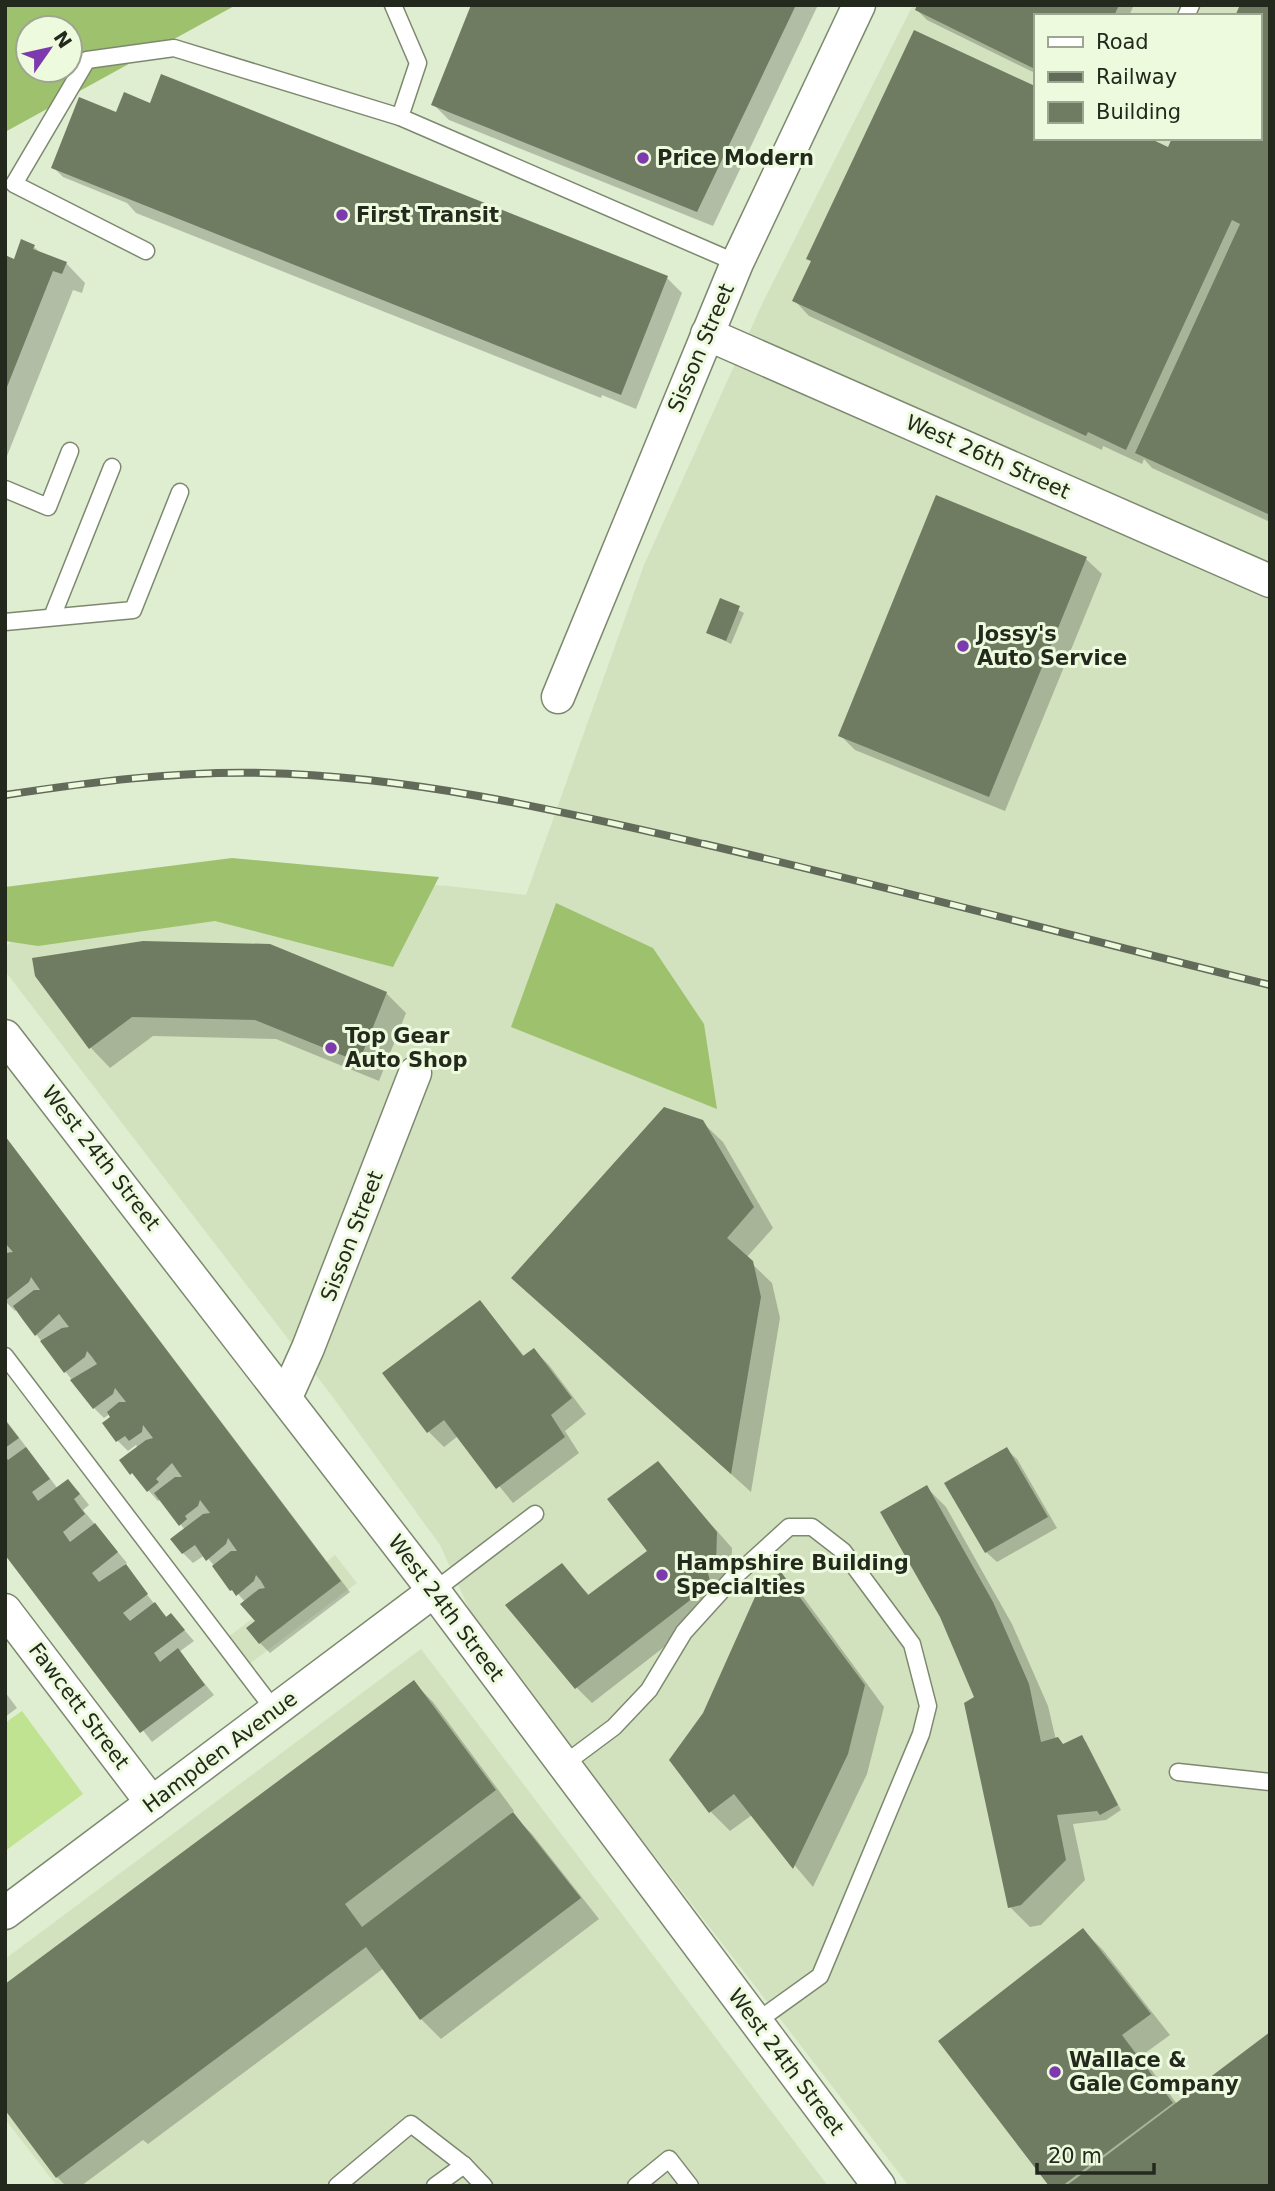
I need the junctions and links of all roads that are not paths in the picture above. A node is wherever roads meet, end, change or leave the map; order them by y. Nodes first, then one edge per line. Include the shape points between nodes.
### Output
1 (393, 5) edge
2 (859, 5) edge
3 (400, 117) junction
4 (9, 188) edge
5 (146, 251) dead end
6 (737, 263) junction
7 (707, 334) junction
8 (70, 451) dead end
9 (112, 467) dead end
10 (5, 489) edge
11 (180, 492) dead end
12 (1267, 572) edge
13 (52, 617) junction
14 (5, 622) edge
15 (558, 697) dead end
16 (5, 1036) edge
17 (415, 1073) dead end
18 (5, 1356) edge
19 (286, 1396) junction
20 (535, 1514) dead end
21 (434, 1591) junction
22 (5, 1610) edge
23 (275, 1711) junction
24 (563, 1765) junction
25 (1178, 1772) dead end
26 (1270, 1782) edge
27 (152, 1803) junction
28 (9, 1903) edge
29 (756, 2022) junction
30 (464, 2165) junction
31 (337, 2186) edge
32 (435, 2186) edge
33 (484, 2186) edge
34 (636, 2186) edge
35 (690, 2186) edge
36 (879, 2186) edge

1 - 3 lane via 418,63
2 - 6 street, Sisson Street
3 - 4 lane via 174,48 87,60
3 - 6 lane
4 - 5 lane
6 - 7 street, Sisson Street
7 - 12 street, West 26th Street
7 - 15 street, Sisson Street
8 - 10 lane via 48,507
9 - 13 lane
11 - 13 lane via 133,610
13 - 14 lane
16 - 19 street, West 24th Street
17 - 19 street, Sisson Street
18 - 23 lane
19 - 21 street, West 24th Street
20 - 21 lane
21 - 23 street, Hampden Avenue
21 - 24 street, West 24th Street
22 - 27 street, Fawcett Street
23 - 27 street, Hampden Avenue
24 - 29 street, West 24th Street
24 - 29 lane via 614,1727 641,1699 684,1632 733,1578 789,1527 812,1527 843,1551 912,1644 928,1706 921,1734 820,1976
25 - 26 lane
27 - 28 street, Hampden Avenue
29 - 36 street, West 24th Street
30 - 31 lane via 411,2124
30 - 32 lane
30 - 33 lane
34 - 35 lane via 669,2160

